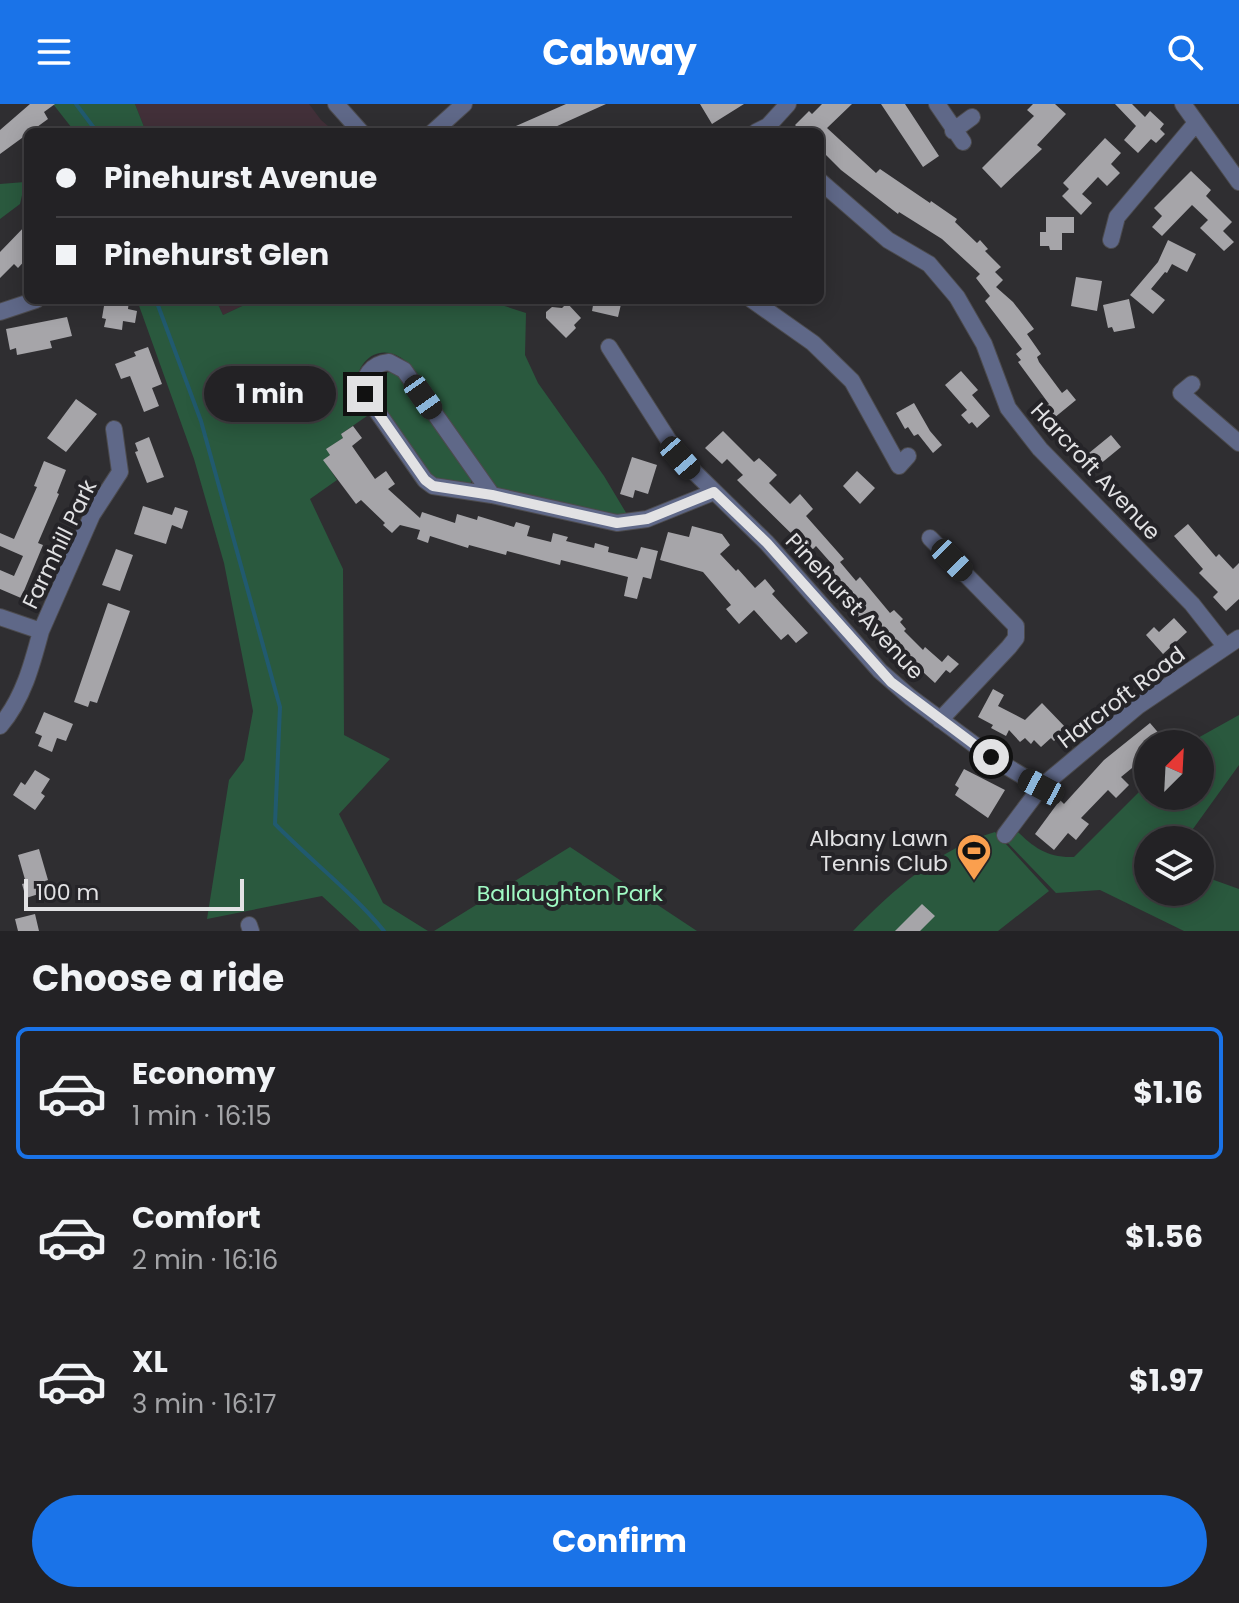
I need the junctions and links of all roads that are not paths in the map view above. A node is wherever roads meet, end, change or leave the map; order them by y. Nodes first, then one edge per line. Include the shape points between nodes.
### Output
1 (336, 104) edge
2 (464, 104) edge
3 (788, 104) edge
4 (937, 104) edge
5 (1183, 104) edge
6 (972, 117) dead end
7 (1196, 123) junction
8 (357, 128) edge
9 (437, 128) edge
10 (768, 128) edge
11 (1239, 182) edge
12 (824, 184) edge
13 (1111, 240) dead end
14 (24, 304) edge
15 (758, 304) edge
16 (0, 312) edge
17 (609, 347) dead end
18 (1182, 392) dead end
19 (114, 429) dead end
20 (1239, 443) edge
21 (899, 466) dead end
22 (714, 492) junction
23 (492, 495) junction
24 (930, 538) dead end
25 (0, 617) edge
26 (41, 631) junction
27 (1232, 642) edge
28 (940, 720) junction
29 (0, 726) edge
30 (1041, 787) junction
31 (1005, 835) dead end

1 - 8 street
2 - 9 street
3 - 10 street
4 - 6 street via 958,136
5 - 7 street
7 - 11 street
7 - 13 street via 1117,217
12 - 27 street, Harcroft Avenue via 888,240 929,264 957,297 984,344 1008,408 1040,449
14 - 16 street
15 - 21 street via 813,343 852,381
17 - 22 street, Pinehurst Avenue via 672,447
18 - 20 street
19 - 26 street, Farmhill Park via 120,472 92,515
22 - 23 street via 647,519 617,523
22 - 28 street, Pinehurst Avenue via 767,543 880,671
23 - 23 street via 404,370 389,362 374,366 364,382 365,394 425,480
24 - 28 street via 1016,626 1016,638
25 - 26 street, Farmhill Park
26 - 29 street, Farmhill Park via 15,709
27 - 30 street, Harcroft Road via 1138,706
28 - 30 street, Pinehurst Avenue
30 - 31 street, Harcroft Road

